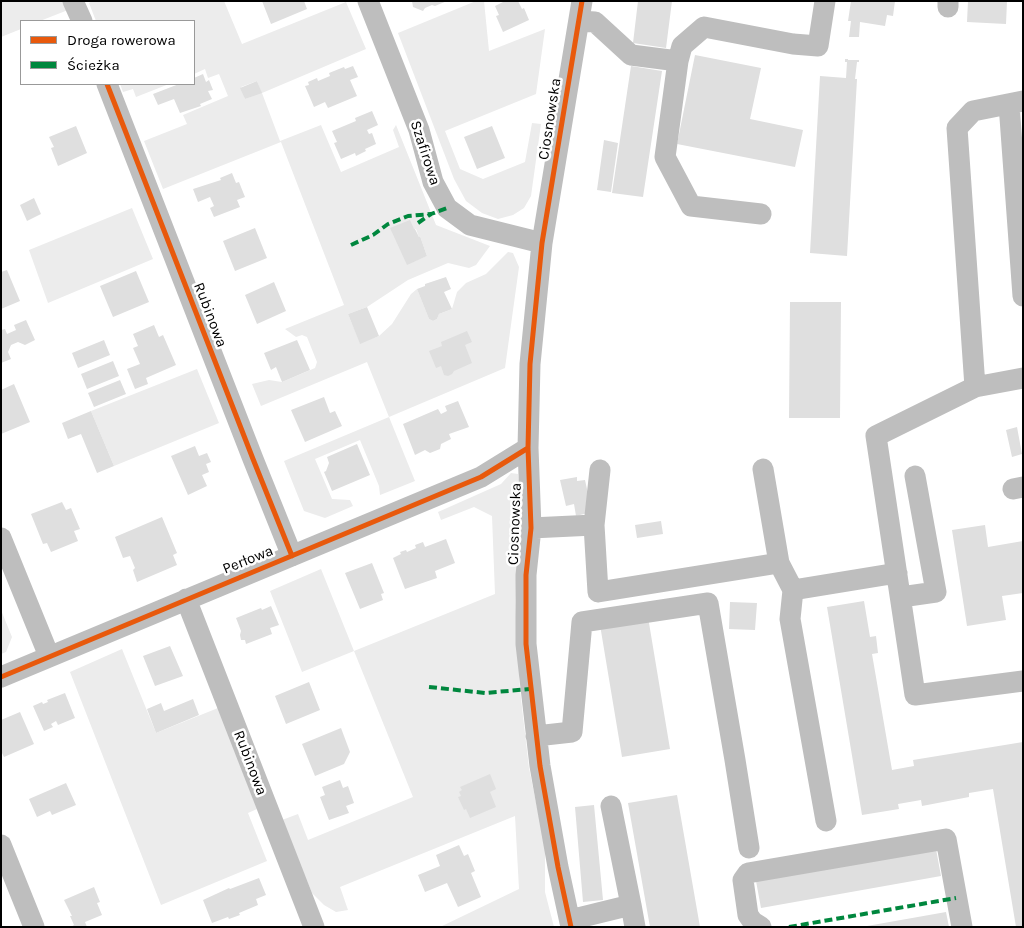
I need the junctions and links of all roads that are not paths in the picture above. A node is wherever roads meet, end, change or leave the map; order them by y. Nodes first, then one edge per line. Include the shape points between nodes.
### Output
1 (73, 1) edge
2 (368, 1) edge
3 (825, 1) edge
4 (580, 11) edge
5 (82, 20) edge
6 (678, 61) junction
7 (107, 85) edge
8 (1016, 103) edge
9 (761, 214) dead end
10 (542, 243) junction
11 (1023, 296) edge
12 (1023, 378) edge
13 (975, 387) junction
14 (528, 448) junction
15 (763, 469) dead end
16 (600, 470) dead end
17 (915, 476) dead end
18 (594, 525) junction
19 (531, 528) junction
20 (1, 538) edge
21 (292, 556) junction
22 (779, 562) junction
23 (897, 573) junction
24 (793, 590) junction
25 (901, 597) junction
26 (186, 599) junction
27 (49, 656) junction
28 (1, 677) edge
29 (1023, 682) edge
30 (536, 736) junction
31 (611, 806) dead end
32 (826, 821) dead end
33 (1, 845) edge
34 (749, 848) dead end
35 (631, 905) junction
36 (571, 923) edge
37 (34, 927) edge
38 (314, 927) edge
39 (635, 927) edge
40 (762, 927) edge
41 (962, 927) edge

1 - 5 street
2 - 10 street, Szafirowa via 419,130 433,182 447,208 470,225
3 - 6 street via 818,46 704,27 682,46
4 - 6 street via 631,55
4 - 10 street, Ciosnowska
6 - 9 street via 665,156 691,206
7 - 21 street, Rubinowa
8 - 11 street
8 - 13 street via 973,110 957,128
10 - 14 street, Ciosnowska via 530,364
12 - 13 street
13 - 23 street via 876,436
14 - 19 street, Ciosnowska
14 - 21 street, Perłowa via 480,477
15 - 22 street
16 - 18 street
17 - 25 street via 936,592
18 - 19 street
18 - 22 street via 598,592
19 - 30 street, Ciosnowska via 526,575 526,644
20 - 27 street
21 - 26 street, Perłowa
22 - 24 street
23 - 24 street
23 - 25 street
24 - 32 street via 790,619
25 - 29 street via 915,695
26 - 27 street, Perłowa
26 - 38 street, Rubinowa
27 - 28 street, Perłowa
30 - 34 street via 572,732 582,622 708,603
30 - 36 street, Ciosnowska
31 - 35 street
33 - 37 street
35 - 36 street
35 - 39 street
40 - 41 street via 748,915 743,880 748,872 946,839

